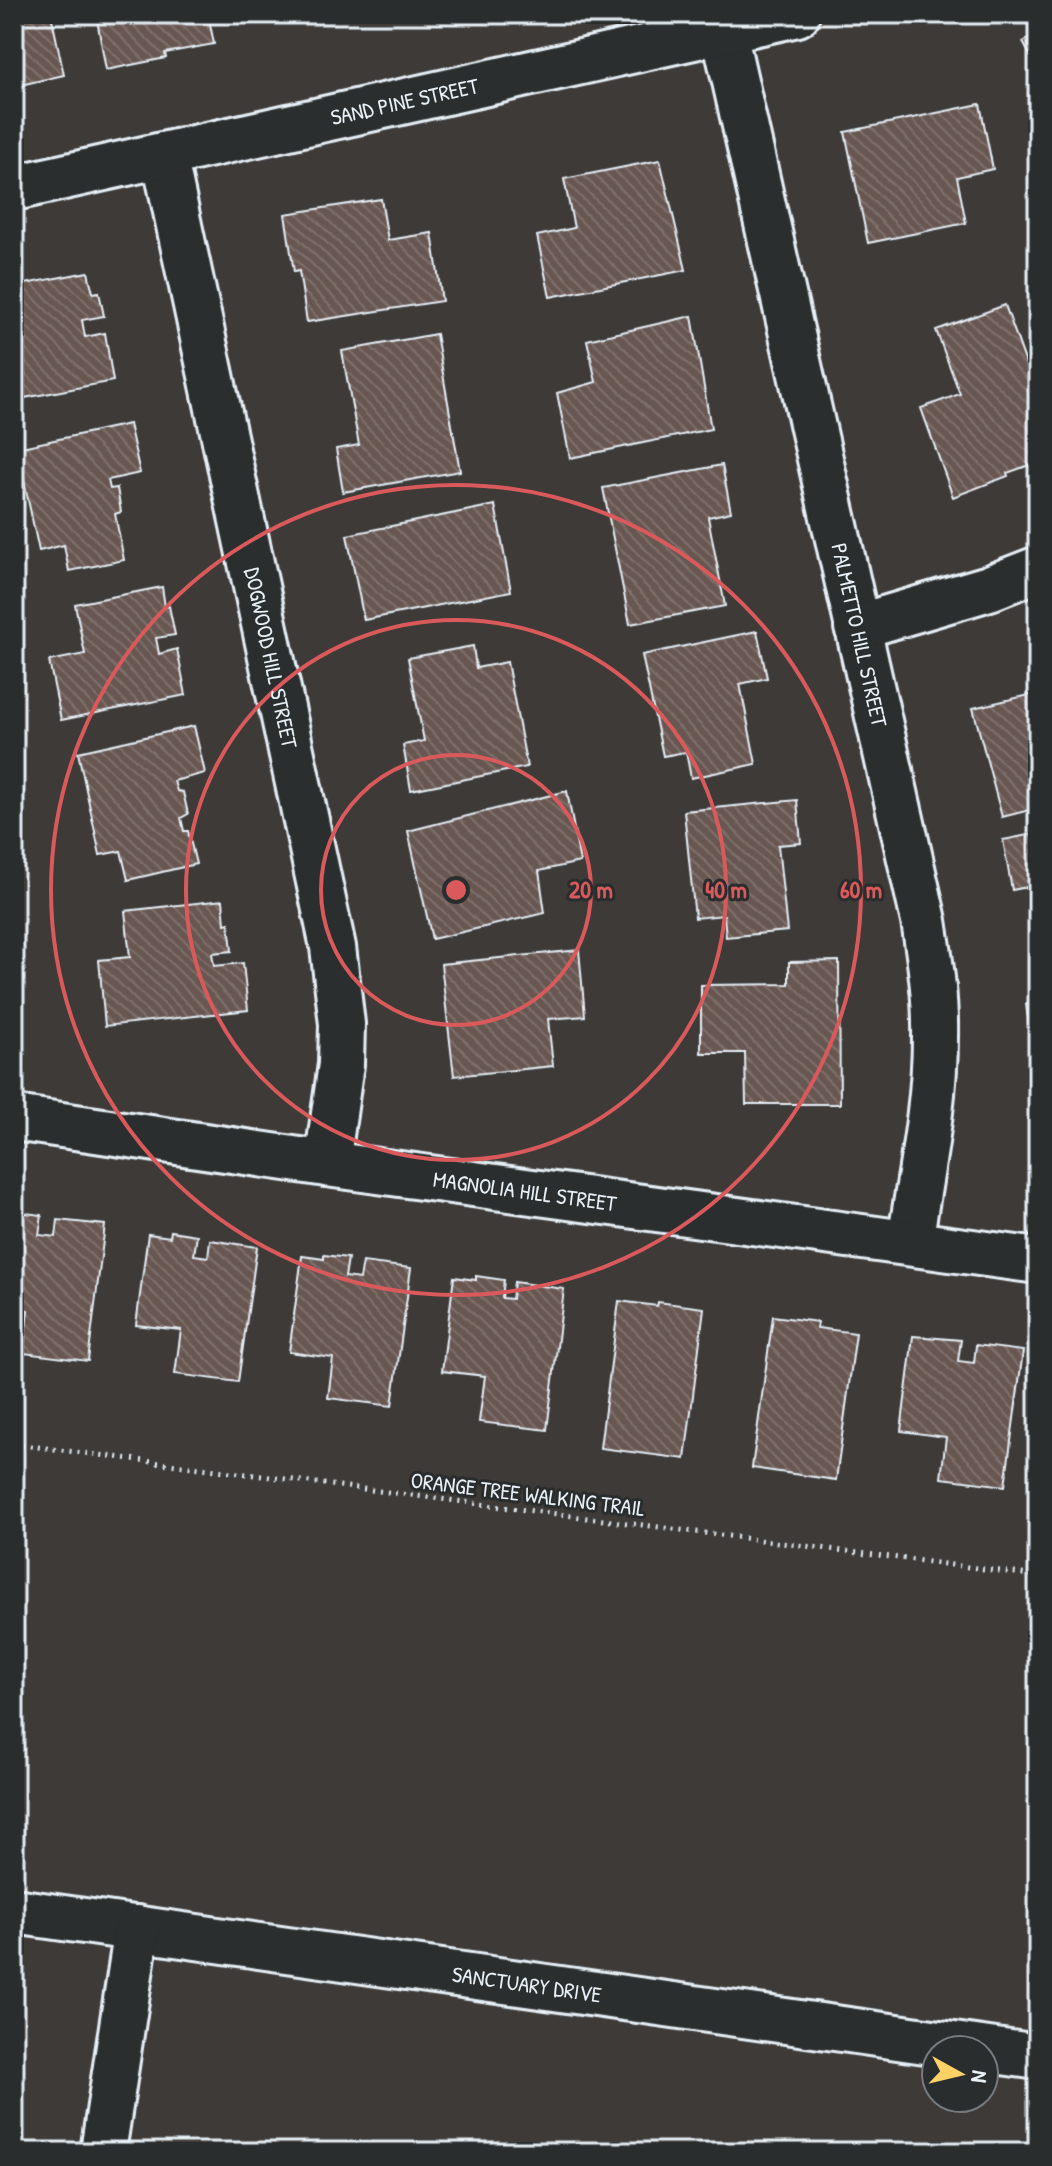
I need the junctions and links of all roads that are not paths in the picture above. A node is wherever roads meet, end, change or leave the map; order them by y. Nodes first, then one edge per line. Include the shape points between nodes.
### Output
1 (797, 14) edge
2 (724, 32) junction
3 (164, 155) junction
4 (14, 188) edge
5 (1038, 569) edge
6 (857, 627) junction
7 (14, 1118) edge
8 (327, 1164) junction
9 (910, 1243) junction
10 (1038, 1261) edge
11 (14, 1911) edge
12 (137, 1928) junction
13 (1038, 2057) edge
14 (103, 2152) edge

1 - 2 street, SAND PINE STREET
2 - 3 street, SAND PINE STREET
2 - 6 street, PALMETTO HILL STREET
3 - 4 street, SAND PINE STREET
3 - 8 street, DOGWOOD HILL STREET via 333,947 341,1064
5 - 6 street
6 - 9 street, PALMETTO HILL STREET via 924,921 934,999 932,1080
7 - 8 street, MAGNOLIA HILL STREET
8 - 9 street, MAGNOLIA HILL STREET
9 - 10 street, MAGNOLIA HILL STREET
11 - 12 street, SANCTUARY DRIVE
12 - 13 street, SANCTUARY DRIVE
12 - 14 street

